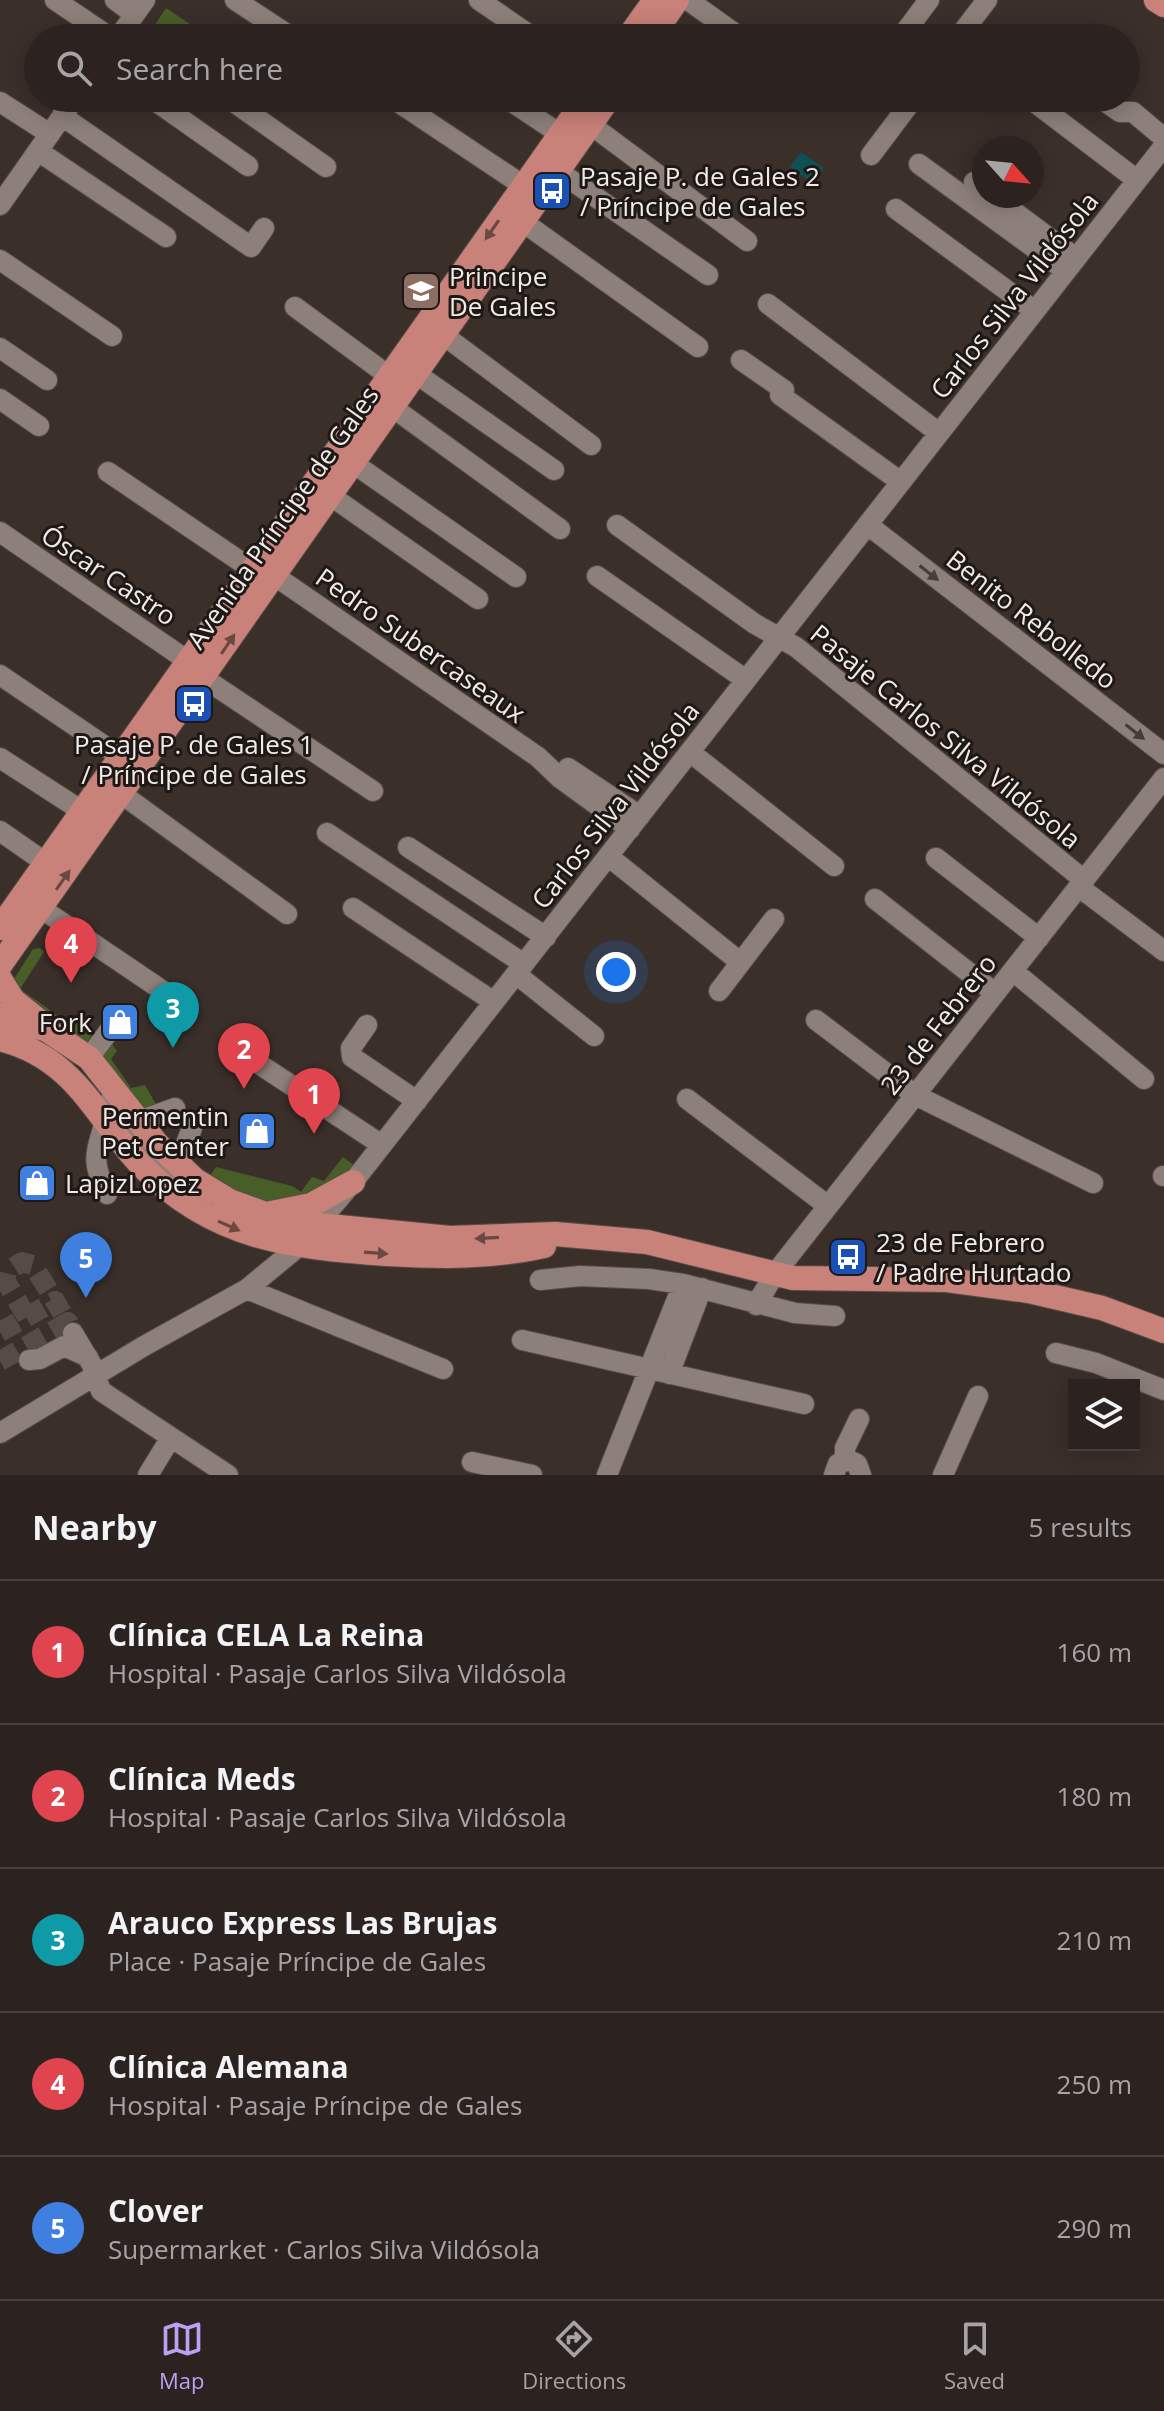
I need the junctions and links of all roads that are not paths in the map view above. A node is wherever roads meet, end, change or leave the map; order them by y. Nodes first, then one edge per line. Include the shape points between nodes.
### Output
1 (55, 0) edge
2 (115, 0) edge
3 (235, 0) edge
4 (479, 0) edge
5 (655, 0) edge
6 (677, 0) edge
7 (688, 0) edge
8 (929, 0) edge
9 (987, 0) edge
10 (1156, 0) edge
11 (1164, 5) edge
12 (127, 23) edge
13 (272, 24) edge
14 (514, 24) edge
15 (638, 24) edge
16 (661, 24) edge
17 (721, 24) edge
18 (911, 24) edge
19 (969, 24) edge
20 (0, 102) edge
21 (65, 112) edge
22 (171, 112) edge
23 (248, 112) edge
24 (413, 112) edge
25 (527, 112) edge
26 (576, 112) edge
27 (600, 112) edge
28 (903, 112) edge
29 (1047, 112) edge
30 (1133, 112) edge
31 (62, 116) junction
32 (591, 125) junction
33 (50, 134) junction
34 (560, 134) junction
35 (1164, 138) edge
36 (1164, 146) edge
37 (38, 151) junction
38 (871, 155) dead end
39 (919, 164) dead end
40 (248, 166) dead end
41 (326, 167) dead end
42 (558, 171) junction
43 (1137, 180) junction
44 (524, 186) junction
45 (0, 205) edge
46 (1007, 208) edge
47 (896, 209) dead end
48 (523, 222) junction
49 (264, 228) dead end
50 (166, 237) dead end
51 (747, 241) dead end
52 (0, 260) edge
53 (1071, 264) junction
54 (708, 275) dead end
55 (768, 304) dead end
56 (295, 307) dead end
57 (1035, 311) junction
58 (442, 334) junction
59 (112, 336) dead end
60 (698, 347) dead end
61 (0, 348) edge
62 (741, 360) dead end
63 (415, 373) junction
64 (389, 376) junction
65 (47, 380) dead end
66 (0, 399) edge
67 (392, 407) junction
68 (39, 426) dead end
69 (939, 433) junction
70 (591, 445) dead end
71 (353, 463) junction
72 (554, 470) dead end
73 (108, 472) dead end
74 (901, 482) junction
75 (331, 496) junction
76 (617, 525) dead end
77 (868, 525) junction
78 (560, 529) dead end
79 (0, 532) edge
80 (264, 573) junction
81 (597, 576) dead end
82 (516, 577) dead end
83 (478, 599) dead end
84 (779, 638) junction
85 (196, 670) junction
86 (0, 675) edge
87 (746, 680) junction
88 (690, 752) junction
89 (1164, 754) edge
90 (121, 757) junction
91 (0, 758) edge
92 (1164, 778) edge
93 (373, 791) dead end
94 (123, 795) junction
95 (82, 811) junction
96 (635, 823) junction
97 (0, 831) edge
98 (327, 833) dead end
99 (408, 847) dead end
100 (608, 856) junction
101 (936, 858) dead end
102 (46, 863) junction
103 (834, 866) dead end
104 (1081, 883) junction
105 (875, 899) dead end
106 (353, 908) dead end
107 (42, 909) junction
108 (287, 914) dead end
109 (774, 919) dead end
110 (0, 928) edge
111 (546, 937) junction
112 (1039, 938) junction
113 (1164, 951) edge
114 (740, 962) junction
115 (0, 965) edge
116 (520, 969) junction
117 (1013, 971) junction
118 (0, 979) edge
119 (719, 991) dead end
120 (995, 993) junction
121 (175, 999) dead end
122 (494, 1002) junction
123 (0, 1015) edge
124 (816, 1020) dead end
125 (367, 1025) dead end
126 (109, 1031) dead end
127 (594, 1036) dead end
128 (0, 1039) edge
129 (62, 1039) junction
130 (256, 1062) dead end
131 (91, 1069) junction
132 (1144, 1079) dead end
133 (915, 1095) junction
134 (687, 1099) dead end
135 (417, 1101) junction
136 (175, 1108) dead end
137 (106, 1118) junction
138 (139, 1121) junction
139 (192, 1128) dead end
140 (121, 1141) junction
141 (382, 1145) junction
142 (178, 1165) junction
143 (95, 1169) junction
144 (353, 1182) junction
145 (1093, 1183) dead end
146 (107, 1194) dead end
147 (828, 1206) junction
148 (251, 1210) junction
149 (315, 1228) junction
150 (593, 1237) junction
151 (298, 1247) junction
152 (774, 1275) junction
153 (540, 1280) dead end
154 (693, 1286) junction
155 (247, 1289) junction
156 (756, 1305) junction
157 (835, 1316) dead end
158 (1164, 1331) edge
159 (73, 1333) tunnel mouth
160 (522, 1340) dead end
161 (1056, 1353) dead end
162 (29, 1360) dead end
163 (91, 1366) junction
164 (443, 1369) dead end
165 (660, 1372) junction
166 (1164, 1390) edge
167 (978, 1396) dead end
168 (804, 1404) dead end
169 (32, 1413) junction
170 (0, 1416) edge
171 (859, 1419) dead end
172 (0, 1433) edge
173 (170, 1439) junction
174 (472, 1462) dead end
175 (840, 1468) edge
176 (148, 1475) edge
177 (228, 1475) edge
178 (532, 1475) edge
179 (607, 1475) edge
180 (861, 1475) edge
181 (943, 1475) edge

1 - 12 street
2 - 12 street
3 - 13 street
4 - 14 street
5 - 15 main road
6 - 16 main road
7 - 17 street
8 - 18 street
9 - 19 street
10 - 11 main road
20 - 33 street
21 - 31 street
22 - 40 street
23 - 41 street
24 - 44 street
25 - 34 street
26 - 34 main road, Avenida Príncipe de Gales
27 - 32 main road, Avenida Príncipe de Gales
28 - 38 street
29 - 43 street
30 - 35 street
31 - 33 street
31 - 49 street via 251,247
32 - 42 main road, Avenida Príncipe de Gales
32 - 51 street
33 - 37 street
34 - 44 main road, Avenida Príncipe de Gales
36 - 43 street, Carlos Silva Vildósola
37 - 45 street
37 - 50 street
39 - 53 street
42 - 48 main road, Avenida Príncipe de Gales
42 - 54 street
43 - 53 street, Carlos Silva Vildósola
44 -> 64 main road, Avenida Príncipe de Gales
46 - 53 street
47 - 57 street
48 - 58 main road, Avenida Príncipe de Gales
48 - 60 street
52 - 59 street
53 - 57 street, Carlos Silva Vildósola
55 - 69 street
56 - 64 street
57 - 69 street, Carlos Silva Vildósola
58 - 63 main road, Avenida Príncipe de Gales
58 - 70 street
61 - 65 street
62 - 74 street via 784,390 780,395
63 - 67 main road, Avenida Príncipe de Gales
63 - 72 street
64 - 80 main road, Avenida Príncipe de Gales
66 - 68 street
67 - 71 main road, Avenida Príncipe de Gales
67 - 78 street
69 - 74 street, Carlos Silva Vildósola
71 - 75 main road, Avenida Príncipe de Gales
71 - 82 street
73 - 80 street, Pedro Subercaseaux
74 - 77 street, Carlos Silva Vildósola
75 - 80 main road, Avenida Príncipe de Gales
75 - 83 street
76 - 84 street, Pasaje Carlos Silva Vildósola
77 - 84 street, Carlos Silva Vildósola
77 -> 89 street, Benito Rebolledo
79 - 85 street, Óscar Castro
80 - 85 main road, Avenida Príncipe de Gales
80 - 96 street, Pedro Subercaseaux via 538,757 567,767
81 - 87 street
84 - 87 street, Carlos Silva Vildósola
84 - 104 street, Pasaje Carlos Silva Vildósola
85 - 90 main road, Avenida Príncipe de Gales
85 - 93 street, Óscar Castro
85 - 94 main road, Avenida Príncipe de Gales
86 - 90 street
87 - 88 street, Carlos Silva Vildósola
88 - 96 street, Carlos Silva Vildósola
88 - 103 street
90 - 95 main road, Avenida Príncipe de Gales
91 - 95 street
92 - 104 street, 23 de Febrero
107 -> 94 main road, Avenida Príncipe de Gales
94 - 108 street
95 - 102 main road, Avenida Príncipe de Gales
96 - 100 street, Carlos Silva Vildósola
97 - 102 street
98 - 116 street
99 - 111 street
100 - 111 street, Carlos Silva Vildósola
100 - 114 street
101 - 112 street
102 - 110 main road, Avenida Príncipe de Gales
104 - 112 street, 23 de Febrero
104 - 113 street, Pasaje Carlos Silva Vildósola
105 - 120 street
106 - 122 street
107 - 115 main road, Avenida Príncipe de Gales
107 - 121 street
109 - 114 street
111 - 116 street, Carlos Silva Vildósola
112 - 117 street, 23 de Febrero
114 - 119 street
116 - 122 street, Carlos Silva Vildósola
116 - 127 street
117 - 120 street, 23 de Febrero
117 - 132 street
118 - 129 main road via 13,1000
120 - 133 street, 23 de Febrero
122 - 135 street, Carlos Silva Vildósola
123 - 129 main road
124 - 133 street
125 - 135 street via 351,1048 352,1057
126 - 131 street
128 - 137 main road via 57,1066
129 - 131 main road
130 - 141 street
131 - 138 main road
131 - 148 street via 171,1176 200,1194
133 - 145 street
133 - 147 street, 23 de Febrero
134 - 147 street
135 - 141 street, Carlos Silva Vildósola
136 - 138 street
137 - 140 main road
137 - 143 street
138 - 142 main road
139 - 142 street
140 - 143 street via 105,1151
140 -> 151 main road via 156,1180 198,1211 247,1234
141 - 144 street, Carlos Silva Vildósola
142 - 148 main road via 205,1187
143 - 146 street
144 - 148 main road via 311,1205
144 - 149 street, Carlos Silva Vildósola
147 - 152 street, 23 de Febrero
148 - 149 main road
150 -> 149 main road via 450,1238
149 - 151 street, Carlos Silva Vildósola
151 -> 150 main road via 476,1258
150 - 152 main road via 673,1246
151 - 155 street, Carlos Silva Vildósola
152 - 156 street, 23 de Febrero
152 - 158 main road via 947,1280 1029,1291 1102,1308
153 - 154 street via 580,1276
154 - 156 street
154 - 165 street
155 - 163 street, Carlos Silva Vildósola
155 - 164 street
156 - 157 street
159 - 163 street
160 - 165 street
161 - 166 street
162 - 163 street via 64,1346
163 - 169 street, Carlos Silva Vildósola
163 - 173 street via 101,1391
165 - 168 street
165 - 179 street
167 - 181 street
169 - 170 street, Carlos Silva Vildósola
169 - 172 street, Carlos Silva Vildósola
171 - 175 street
173 - 176 street
173 - 177 street
174 - 178 street
175 - 180 street via 857,1464

